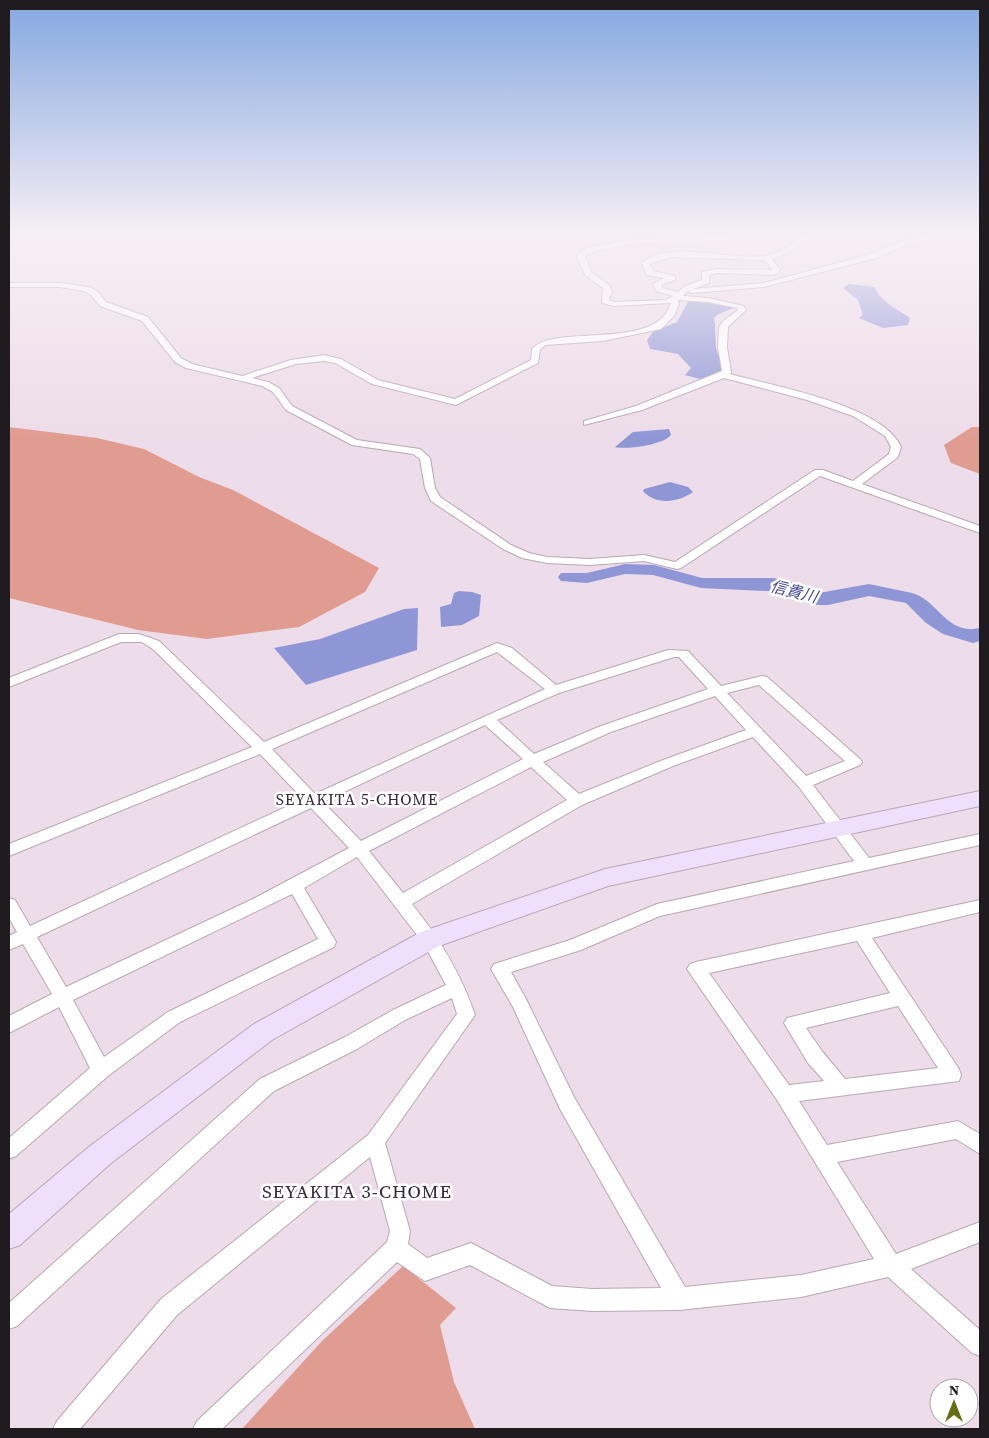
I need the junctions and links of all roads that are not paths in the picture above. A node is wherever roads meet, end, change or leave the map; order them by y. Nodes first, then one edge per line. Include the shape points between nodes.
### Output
1 (102, 303) edge
2 (611, 303) edge
3 (644, 303) edge
4 (675, 303) edge
5 (725, 303) edge
6 (723, 375) junction
7 (243, 378) junction
8 (587, 422) dead end
9 (854, 485) junction
10 (980, 530) edge
11 (9, 683) edge
12 (554, 690) junction
13 (718, 690) junction
14 (487, 719) junction
15 (754, 732) junction
16 (262, 748) junction
17 (534, 761) junction
18 (804, 783) junction
19 (980, 798) edge
20 (312, 801) junction
21 (578, 801) junction
22 (840, 827) junction
23 (980, 839) edge
24 (359, 849) junction
25 (9, 850) edge
26 (864, 864) junction
27 (295, 886) junction
28 (400, 902) junction
29 (9, 904) edge
30 (980, 906) edge
31 (28, 934) junction
32 (861, 934) junction
33 (430, 939) junction
34 (9, 943) edge
35 (457, 988) junction
36 (62, 996) junction
37 (903, 997) junction
38 (9, 1025) edge
39 (101, 1070) junction
40 (839, 1086) junction
41 (784, 1094) junction
42 (375, 1141) junction
43 (980, 1145) edge
44 (9, 1150) edge
45 (824, 1155) junction
46 (980, 1232) edge
47 (9, 1234) edge
48 (396, 1248) junction
49 (891, 1266) junction
50 (679, 1299) junction
51 (9, 1318) edge
52 (980, 1346) edge
53 (65, 1429) edge
54 (205, 1429) edge

1 - 7 street via 145,319 178,360 196,368
2 - 3 street
4 - 7 street via 670,316 658,327 603,338 543,343 536,350 536,361 456,402 435,394 375,382 360,376 345,364 325,358 294,362
5 - 6 street via 740,306 742,310 725,324 722,332 726,361
6 - 8 street via 657,402
6 - 9 street via 827,404 890,435 896,446 894,455
7 - 9 street via 276,390 289,408 355,443 403,448 422,454 430,488 439,503 507,547 526,556 547,560 590,562 644,558 677,566 819,472
9 - 10 street
11 - 16 street via 119,638 155,642
12 - 13 street via 673,653 683,654
12 - 14 street
12 - 16 street via 507,651 496,647
13 - 15 street
13 - 17 street via 628,720
13 - 18 street via 762,680 855,762
14 - 17 street
14 - 20 street
15 - 18 street
15 - 21 street via 668,763
16 - 20 street
16 - 25 street
17 - 21 street
17 - 24 street
18 - 22 street
19 - 22 street
20 - 24 street
20 - 31 street
21 - 28 street
22 - 26 street
22 - 33 street via 605,878
23 - 26 street
24 - 27 street
24 - 28 street
26 - 50 street via 657,910 575,945 500,969 567,1103
27 - 36 street
27 - 39 street via 328,942 174,1017
28 - 33 street
29 - 31 street
30 - 32 street
31 - 34 street
31 - 36 street
32 - 37 street
32 - 41 street via 696,969
33 - 35 street
33 - 47 street via 264,1032 100,1155
35 - 42 street via 466,1015
35 - 51 street via 267,1085
36 - 38 street
36 - 39 street
37 - 40 street via 793,1023
37 - 40 street via 952,1075
39 - 44 street
40 - 41 street
41 - 45 street
42 - 48 street via 400,1231
42 - 53 street via 169,1307
43 - 45 street via 958,1130
45 - 49 street
46 - 49 street
48 - 50 street via 425,1270 470,1254 550,1297
48 - 54 street
49 - 50 street via 801,1286
49 - 52 street

